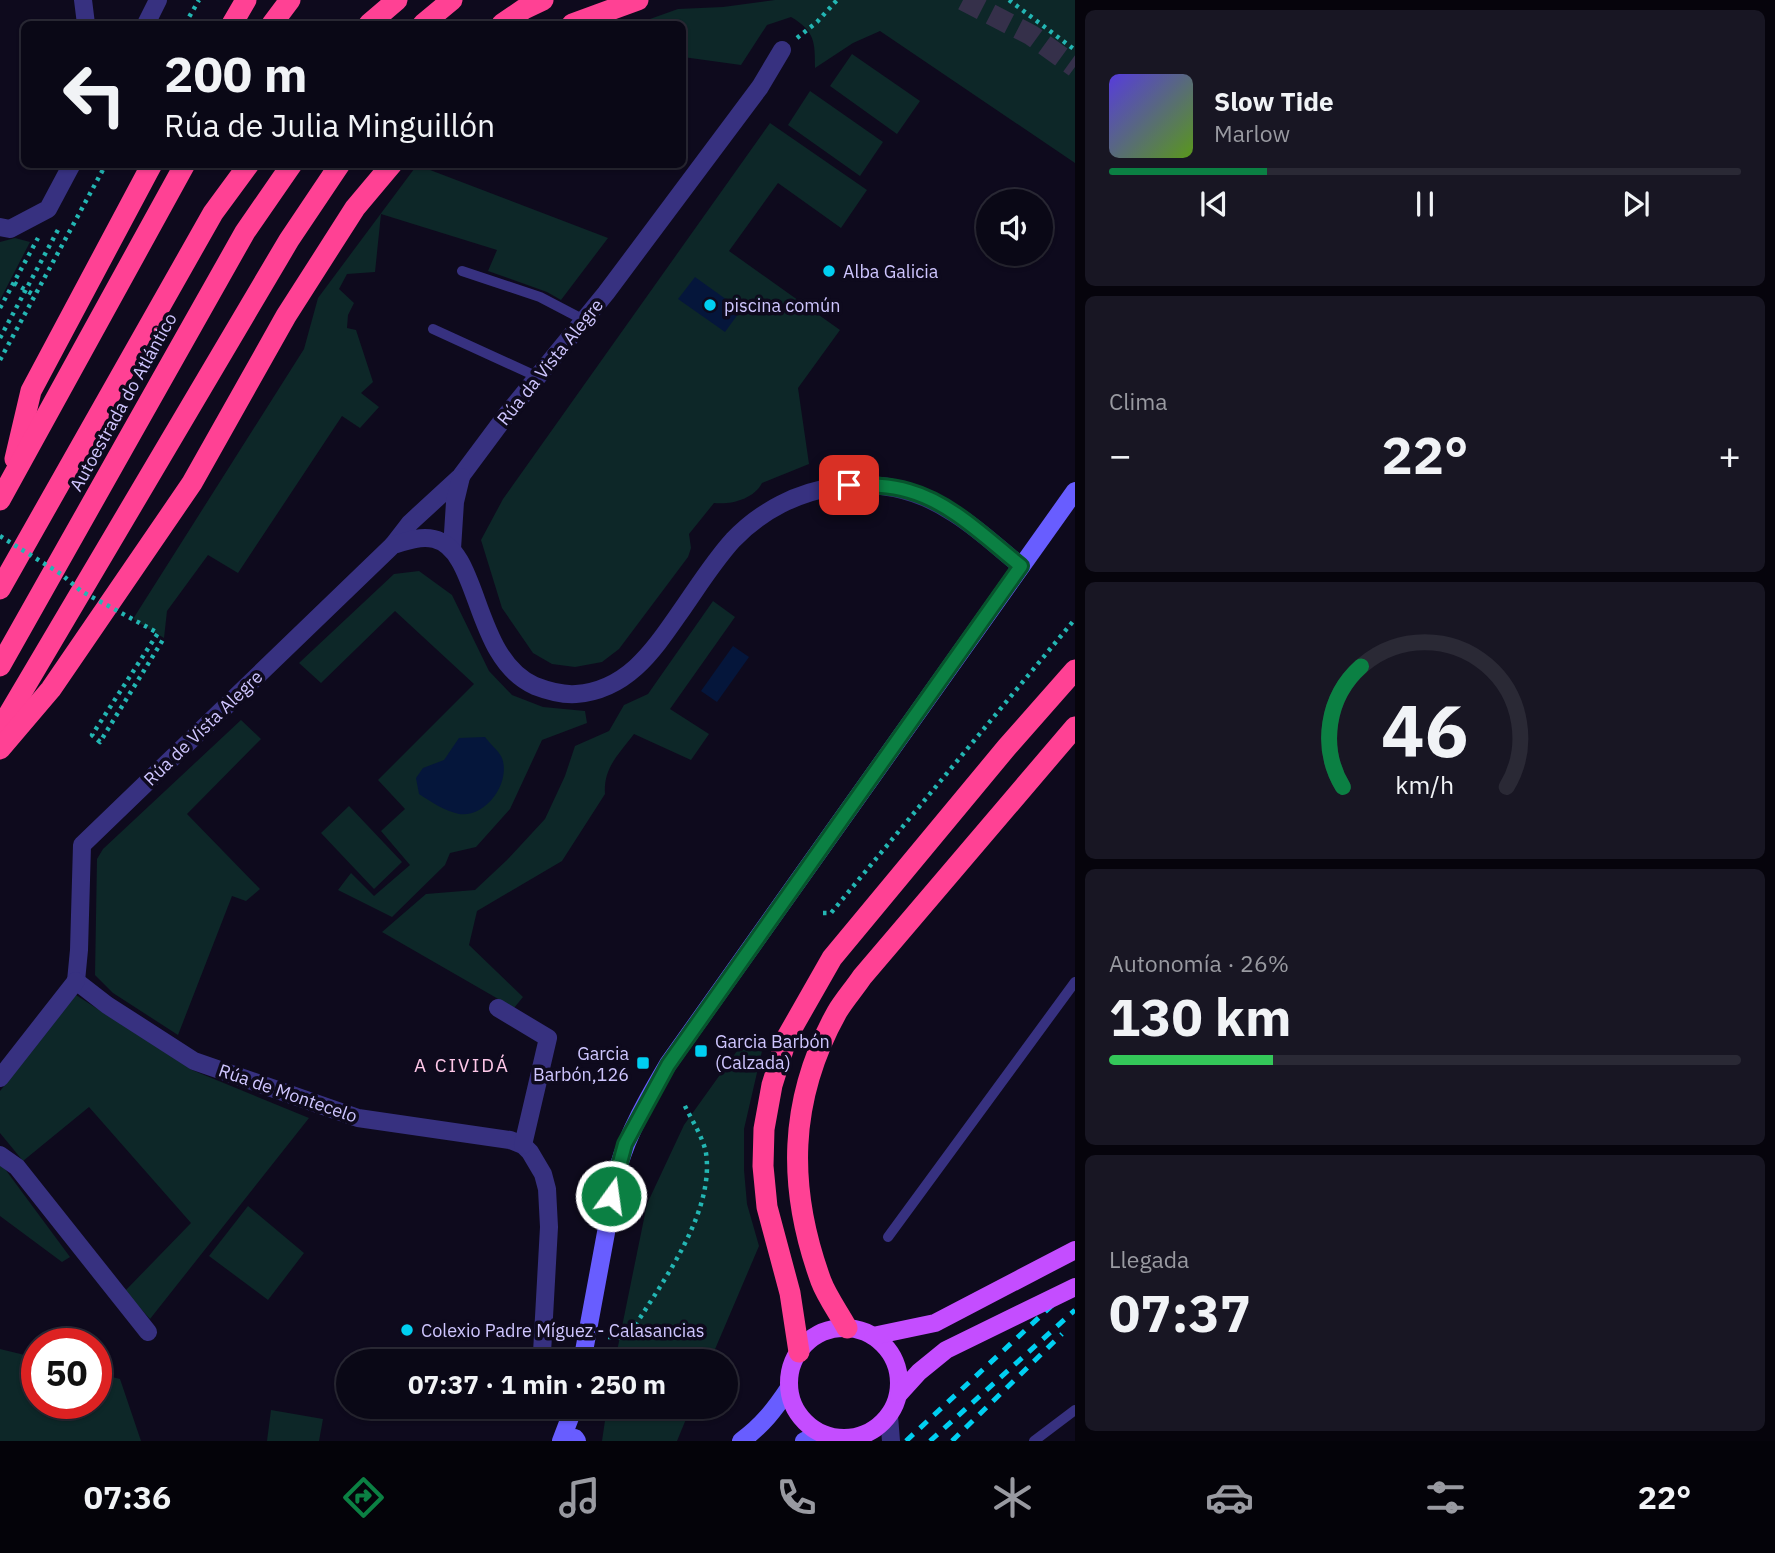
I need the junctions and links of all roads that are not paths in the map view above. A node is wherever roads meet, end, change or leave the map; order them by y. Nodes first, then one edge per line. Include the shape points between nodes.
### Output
1 (83, 0) edge
2 (159, 0) edge
3 (246, 0) edge
4 (290, 0) edge
5 (397, 0) edge
6 (452, 0) edge
7 (543, 0) edge
8 (638, 0) edge
9 (86, 21) edge
10 (148, 21) edge
11 (234, 21) edge
12 (274, 21) edge
13 (372, 21) edge
14 (427, 21) edge
15 (506, 21) edge
16 (580, 21) edge
17 (782, 50) road end
18 (70, 168) edge
19 (150, 168) edge
20 (183, 168) edge
21 (246, 168) edge
22 (289, 168) edge
23 (337, 168) edge
24 (389, 168) edge
25 (0, 228) edge
26 (462, 271) dead end
27 (584, 320) junction
28 (433, 329) dead end
29 (538, 377) junction
30 (461, 476) junction
31 (1075, 491) edge
32 (4, 494) edge
33 (441, 496) junction
34 (433, 539) junction
35 (393, 545) junction
36 (452, 549) junction
37 (1021, 566) junction
38 (0, 589) edge
39 (0, 666) edge
40 (1075, 670) edge
41 (1075, 727) edge
42 (0, 729) edge
43 (0, 749) edge
44 (76, 981) junction
45 (1075, 982) edge
46 (498, 1008) dead end
47 (0, 1078) edge
48 (523, 1145) junction
49 (0, 1155) edge
50 (888, 1237) dead end
51 (1075, 1250) edge
52 (1075, 1287) edge
53 (847, 1328) junction
54 (148, 1332) dead end
55 (873, 1336) junction
56 (542, 1349) edge
57 (584, 1349) edge
58 (799, 1352) junction
59 (789, 1388) junction
60 (898, 1394) junction
61 (1075, 1410) edge
62 (889, 1416) junction
63 (573, 1419) edge
64 (1070, 1421) edge
65 (821, 1434) junction
66 (572, 1440) edge
67 (846, 1440) edge
68 (741, 1441) edge
69 (804, 1441) edge
70 (891, 1441) edge
71 (1034, 1441) edge

1 - 9 street
2 - 10 street
3 - 11 highway
4 - 12 highway
5 - 13 highway
6 - 14 highway
7 - 15 highway
8 - 16 highway
17 - 27 street, Rúa da Vista Alegre via 760,87
18 - 25 street via 48,209 10,229
19 - 32 highway via 31,391
20 - 32 highway
21 - 38 highway, Autoestrada do Atlántico via 213,214
22 - 39 highway, Autoestrada do Atlántico via 245,232
23 - 42 highway via 289,240
24 - 43 highway via 355,208 286,316 192,483 51,689
26 - 27 lane via 540,297
27 - 29 street, Rúa da Vista Alegre
28 - 29 lane
29 - 30 street, Rúa da Vista Alegre
30 - 33 street, Rúa da Vista Alegre
30 - 36 street, Rúa da Vista Alegre
31 - 37 main road
33 - 34 street
33 - 35 street, Rúa da Vista Alegre
34 - 35 street
34 - 36 street
35 - 44 street, Rúa de Vista Alegre via 82,845
36 - 37 street via 468,576 498,654 528,682 567,695 610,687 628,676 643,663 733,540 766,513 805,493 849,485 909,491 951,511
37 - 57 main road via 668,1065 645,1105 618,1168
40 - 58 highway via 832,958 787,1037 772,1085 763,1166 767,1207 790,1293
41 - 53 highway via 862,977 819,1051 797,1132 800,1205 821,1283
44 - 47 street
44 - 48 street, Rúa de Montecelo via 194,1061 358,1118
45 - 50 lane
46 - 48 street via 548,1038
48 - 56 street via 543,1174 549,1211
49 - 54 street via 17,1167
51 - 55 main road via 935,1323
52 - 60 main road, bridge via 946,1350
53 - 55 main road
53 - 58 main road via 820,1333
55 - 60 main road via 895,1361
58 - 59 main road
59 - 65 main road via 799,1415
59 - 68 main road via 774,1412
60 - 62 main road
61 - 64 lane
62 - 67 main road via 870,1432
62 - 70 street
63 - 66 main road
64 - 71 lane
65 - 67 main road
65 - 69 main road

